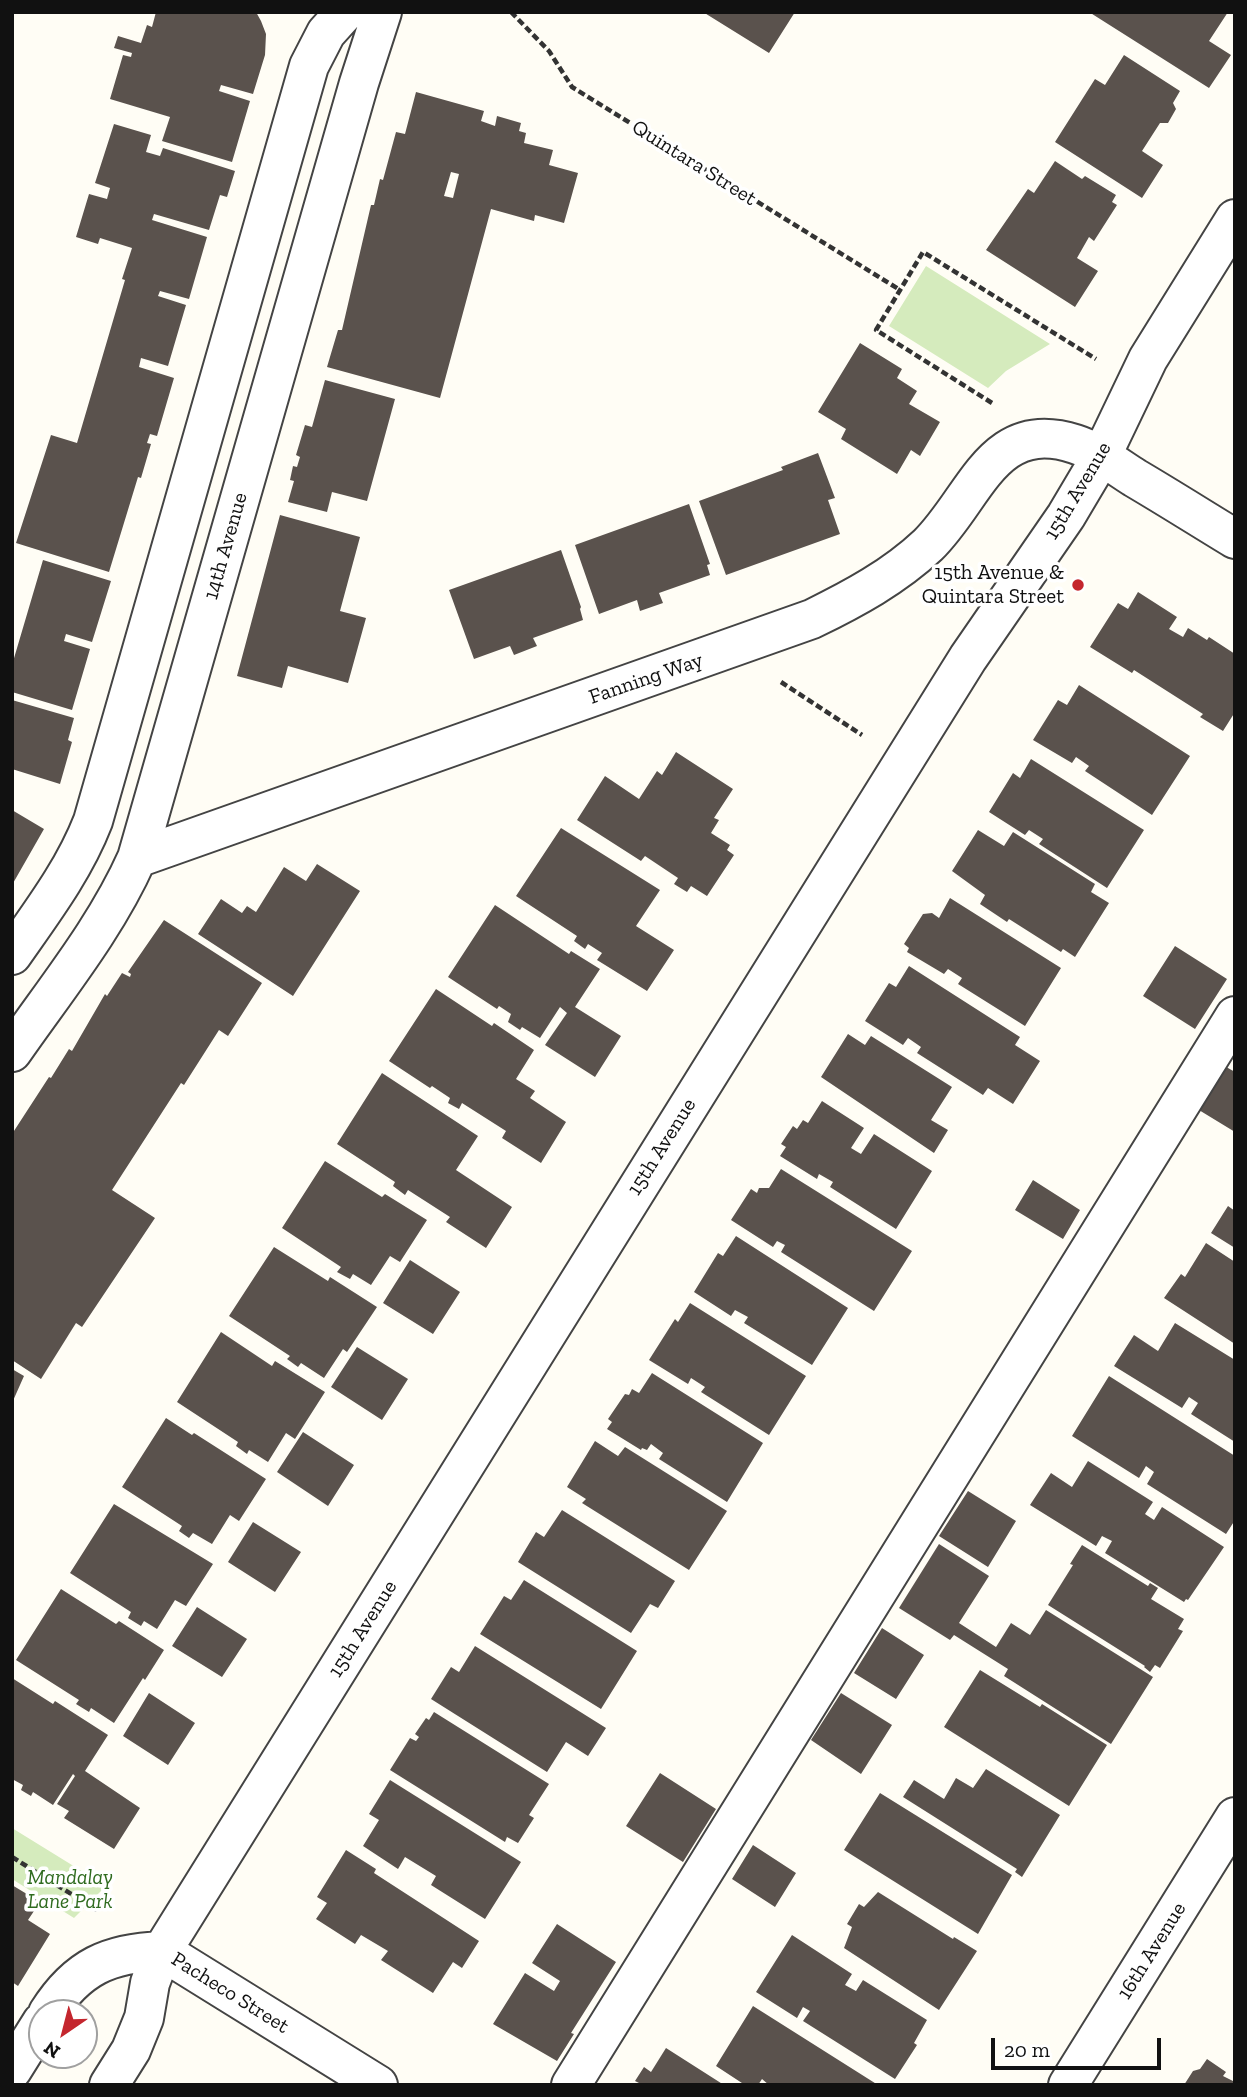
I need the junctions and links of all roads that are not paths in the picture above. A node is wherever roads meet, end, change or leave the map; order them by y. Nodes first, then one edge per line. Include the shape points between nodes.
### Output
1 (345, 12) edge
2 (382, 12) edge
3 (1235, 219) edge
4 (1101, 457) junction
5 (1235, 539) edge
6 (137, 858) junction
7 (12, 956) edge
8 (1235, 1016) edge
9 (12, 1052) edge
10 (1235, 1817) edge
11 (162, 1951) junction
12 (59, 1999) edge
13 (28, 2044) edge
14 (12, 2070) edge
15 (109, 2085) edge
16 (378, 2085) edge
17 (571, 2085) edge
18 (1068, 2085) edge

1 - 7 street via 326,33 309,66 93,821 70,870
2 - 6 street, 14th Avenue
3 - 4 street, 15th Avenue via 1148,359
4 - 5 street
4 - 6 street, Fanning Way via 1054,438 1013,444 994,459 928,545 855,598 812,619
4 - 11 street, 15th Avenue via 903,761
6 - 9 street, 14th Avenue via 107,914
8 - 17 street
10 - 18 street, 16th Avenue
11 - 12 street, Pacheco Street via 131,1952 100,1962 75,1979
11 - 15 street, 15th Avenue via 144,2018
11 - 16 street, Pacheco Street
13 - 14 street

